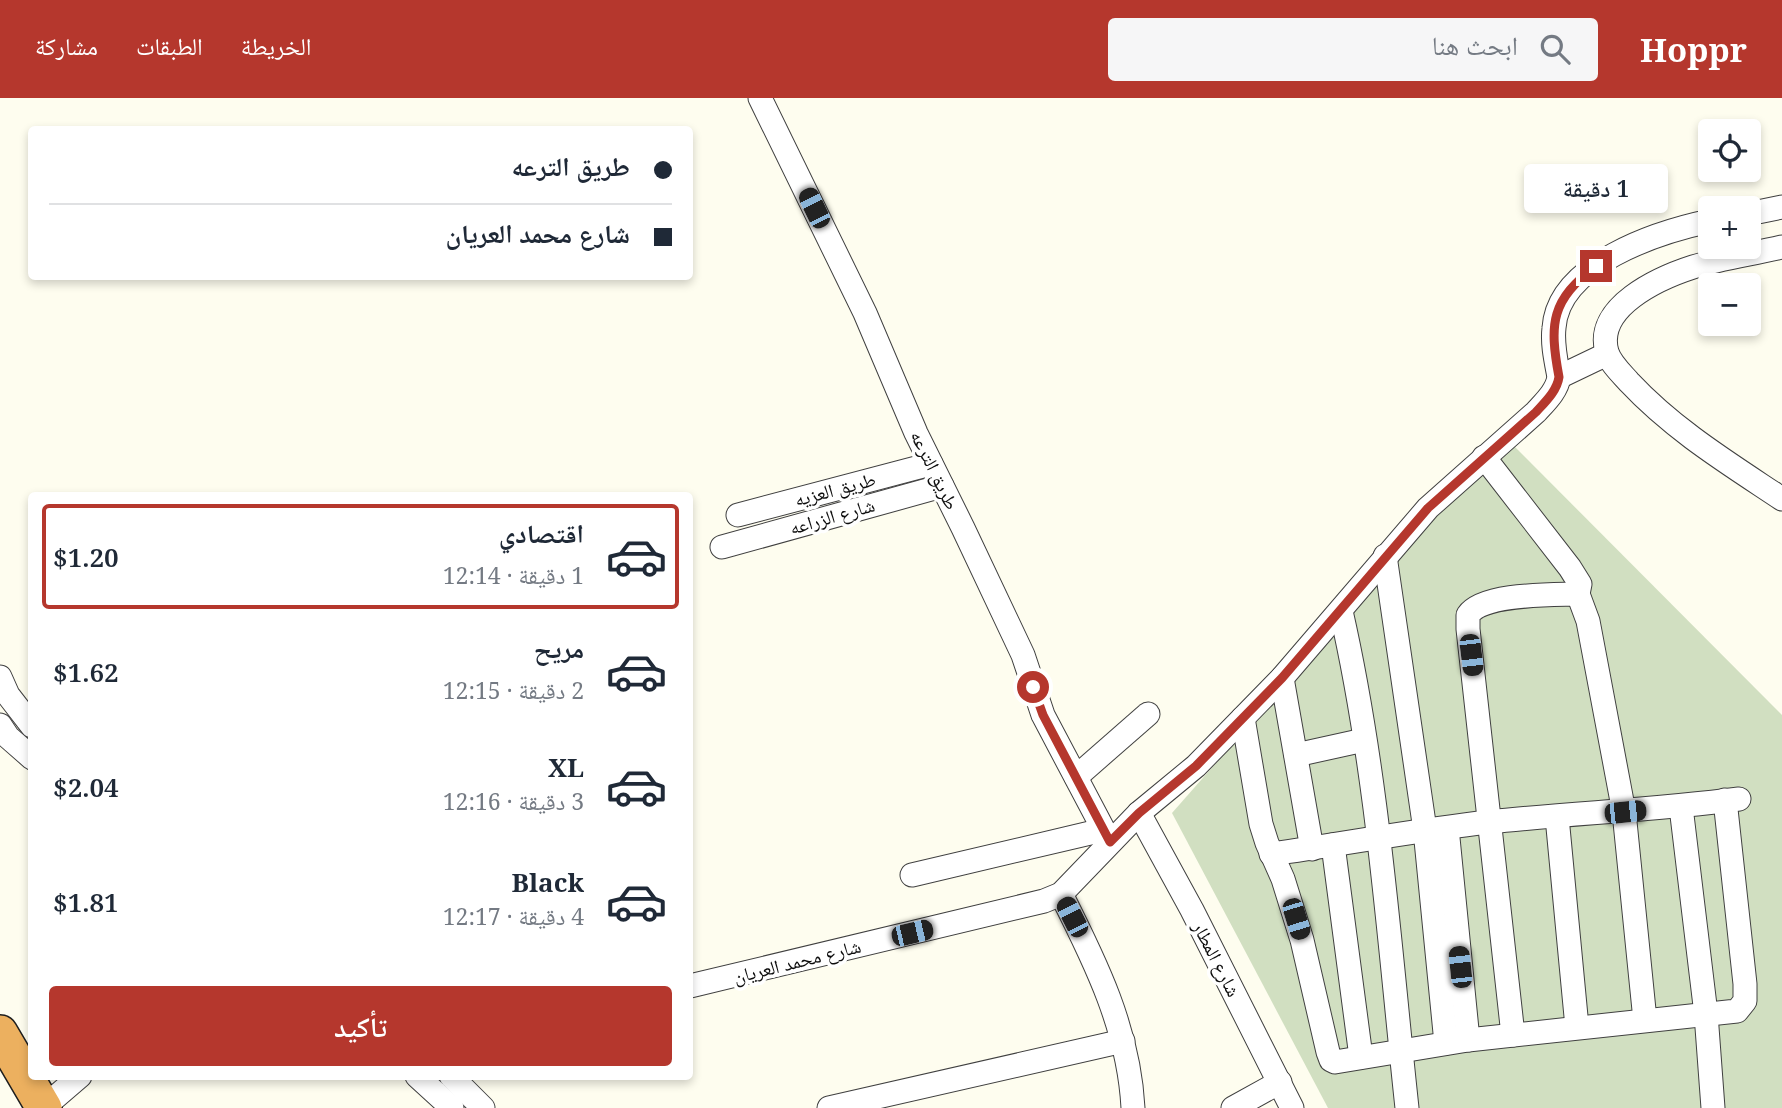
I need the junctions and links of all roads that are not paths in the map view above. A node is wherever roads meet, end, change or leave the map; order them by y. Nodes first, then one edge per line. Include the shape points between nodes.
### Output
1 (760, 98) edge
2 (1782, 207) edge
3 (1761, 211) edge
4 (1698, 224) edge
5 (1782, 247) edge
6 (1602, 357) junction
7 (1563, 375) junction
8 (1484, 457) junction
9 (931, 464) junction
10 (942, 485) junction
11 (1782, 499) edge
12 (738, 515) dead end
13 (722, 547) dead end
14 (1385, 556) junction
15 (1578, 594) junction
16 (1341, 611) junction
17 (0, 677) edge
18 (1282, 678) junction
19 (1148, 714) dead end
20 (1243, 718) junction
21 (28, 721) edge
22 (0, 725) edge
23 (1364, 740) junction
24 (28, 754) edge
25 (1296, 755) junction
26 (1076, 776) junction
27 (1681, 807) junction
28 (1625, 812) junction
29 (1139, 813) junction
30 (1557, 817) junction
31 (1490, 822) junction
32 (1436, 829) junction
33 (1107, 836) junction
34 (1379, 836) junction
35 (1322, 847) junction
36 (1271, 854) junction
37 (912, 875) dead end
38 (1061, 894) junction
39 (693, 985) edge
40 (1706, 1014) junction
41 (1645, 1020) junction
42 (1577, 1027) junction
43 (0, 1033) edge
44 (1513, 1035) junction
45 (1468, 1040) junction
46 (1123, 1041) junction
47 (1446, 1043) junction
48 (1401, 1050) junction
49 (1361, 1057) junction
50 (0, 1079) edge
51 (75, 1080) edge
52 (420, 1080) edge
53 (455, 1080) edge
54 (1280, 1082) junction
55 (1291, 1107) edge
56 (16, 1108) edge
57 (44, 1108) edge
58 (452, 1108) edge
59 (483, 1108) edge
60 (829, 1108) edge
61 (1133, 1108) edge
62 (1233, 1108) edge
63 (1407, 1108) edge
64 (1713, 1108) edge

1 - 9 street, طريق الترعه via 865,313
2 - 3 street
4 - 7 street via 1647,239 1576,281 1553,326
5 - 6 street via 1691,267 1650,286 1615,311 1607,326
6 - 7 street
6 - 11 street via 1678,429
7 - 8 street, شارع محمد العريان via 1536,412
8 - 14 street, شارع محمد العريان via 1428,508
8 - 15 street via 1578,579
9 - 10 street, طريق الترعه
9 - 12 street, طريق العزيه
10 - 13 street, شارع الزراعه
10 - 26 street, طريق الترعه via 1023,655 1043,715
14 - 16 street, شارع محمد العريان
14 - 32 street
15 - 28 street via 1590,632
15 - 31 street via 1491,602 1468,615
16 - 18 street, شارع محمد العريان
16 - 23 street
17 - 21 street
18 - 20 street, شارع محمد العريان
18 - 25 street
19 - 26 street
20 - 29 street, شارع محمد العريان via 1196,766
20 - 36 street via 1261,824
22 - 24 street
23 - 25 street
23 - 34 street
25 - 35 street
26 - 33 street, طريق الترعه
27 - 28 street
27 - 40 street
27 - 40 street via 1732,799 1745,1001 1737,1010
28 - 30 street
28 - 41 street
29 - 33 street, شارع محمد العريان
29 - 54 street, شارع المطار
30 - 31 street
30 - 42 street
31 - 32 street
31 - 44 street
32 - 34 street
32 - 45 street
32 - 47 street
33 - 37 street
33 - 38 street, شارع محمد العريان
34 - 35 street
34 - 48 street
35 - 36 street
35 - 49 street
36 - 49 street via 1302,940 1331,1059 1340,1062
38 - 39 street, شارع محمد العريان
38 - 46 street via 1107,988
40 - 41 street
40 - 64 street
41 - 42 street
42 - 44 street
43 - 57 highway
44 - 45 street
45 - 47 street
46 - 60 street
46 - 61 street
47 - 48 street
48 - 49 street
48 - 63 street
50 - 56 highway
51 - 57 street
52 - 58 street
53 - 59 street
54 - 55 street, شارع المطار
54 - 62 street

